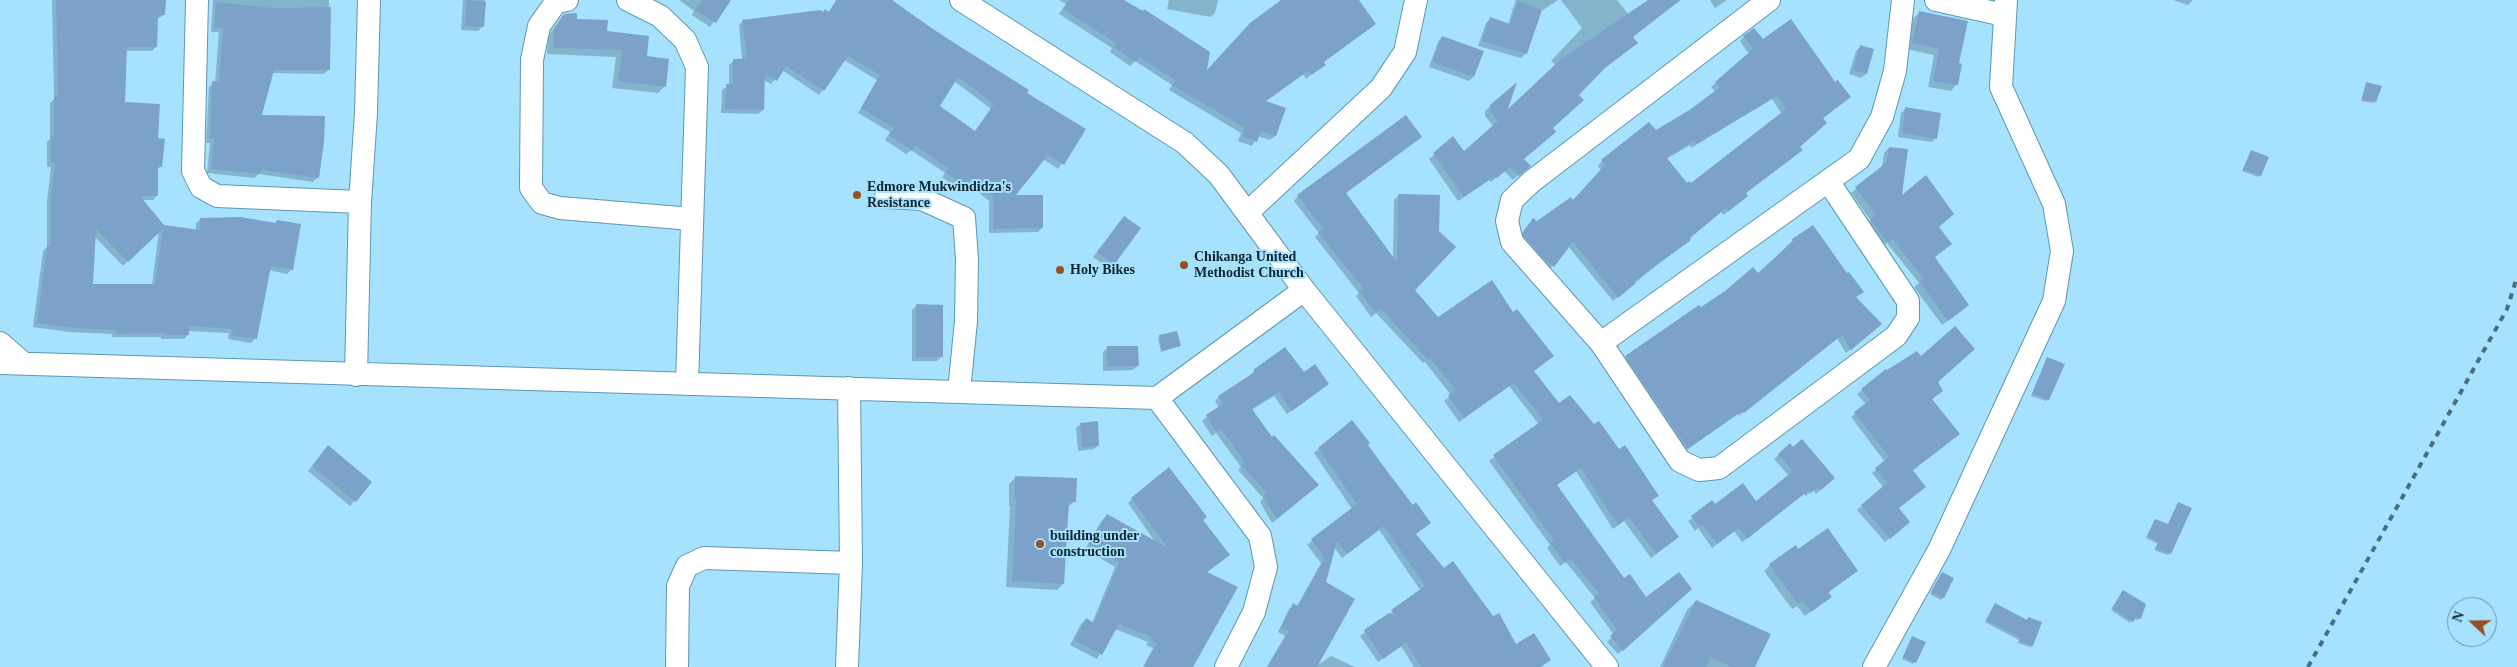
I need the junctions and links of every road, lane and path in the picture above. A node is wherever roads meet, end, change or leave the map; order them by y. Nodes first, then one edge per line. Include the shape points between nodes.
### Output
1 (197, 0) edge
2 (369, 0) edge
3 (567, 0) edge
4 (628, 0) edge
5 (962, 0) edge
6 (1416, 0) edge
7 (1769, 0) edge
8 (1903, 0) edge
9 (1936, 0) edge
10 (2005, 7) edge
11 (1828, 181) junction
12 (886, 197) dead end
13 (360, 202) junction
14 (1247, 213) junction
15 (692, 219) junction
16 (1304, 290) junction
17 (0, 342) edge
18 (1601, 343) junction
19 (0, 363) edge
20 (23, 363) junction
21 (356, 375) junction
22 (687, 384) junction
23 (849, 388) junction
24 (959, 391) junction
25 (1157, 398) junction
26 (851, 563) junction
27 (677, 667) edge
28 (847, 667) edge
29 (1226, 667) edge
30 (1607, 667) edge
31 (1874, 667) edge

1 - 13 street via 193,171 201,187 217,196
2 - 13 street
3 - 15 street via 556,2 539,26 532,60 531,188 542,203 560,208
4 - 15 street via 660,16 685,40 697,67
5 - 14 street via 1185,143 1219,175
6 - 14 street via 1405,52 1381,88
7 - 18 street via 1531,182 1512,200 1507,221 1512,242
8 - 11 street via 1895,71 1882,117 1859,159
9 - 10 street
10 - 31 street via 2001,87 2054,204 2062,251 2054,301 1939,550
11 - 18 street
11 - 18 street via 1908,301 1908,318 1896,336 1719,468 1699,470 1680,461
12 - 24 street via 922,199 964,218 966,321
13 - 21 street
14 - 16 street
15 - 22 street
16 - 25 street
16 - 30 street
17 - 20 street
19 - 20 street
20 - 21 street
21 - 22 street
22 - 23 street
23 - 24 street
23 - 26 street
24 - 25 street
25 - 29 street via 1260,536 1266,567 1254,612
26 - 27 street via 704,558 687,566 678,586
26 - 28 street

